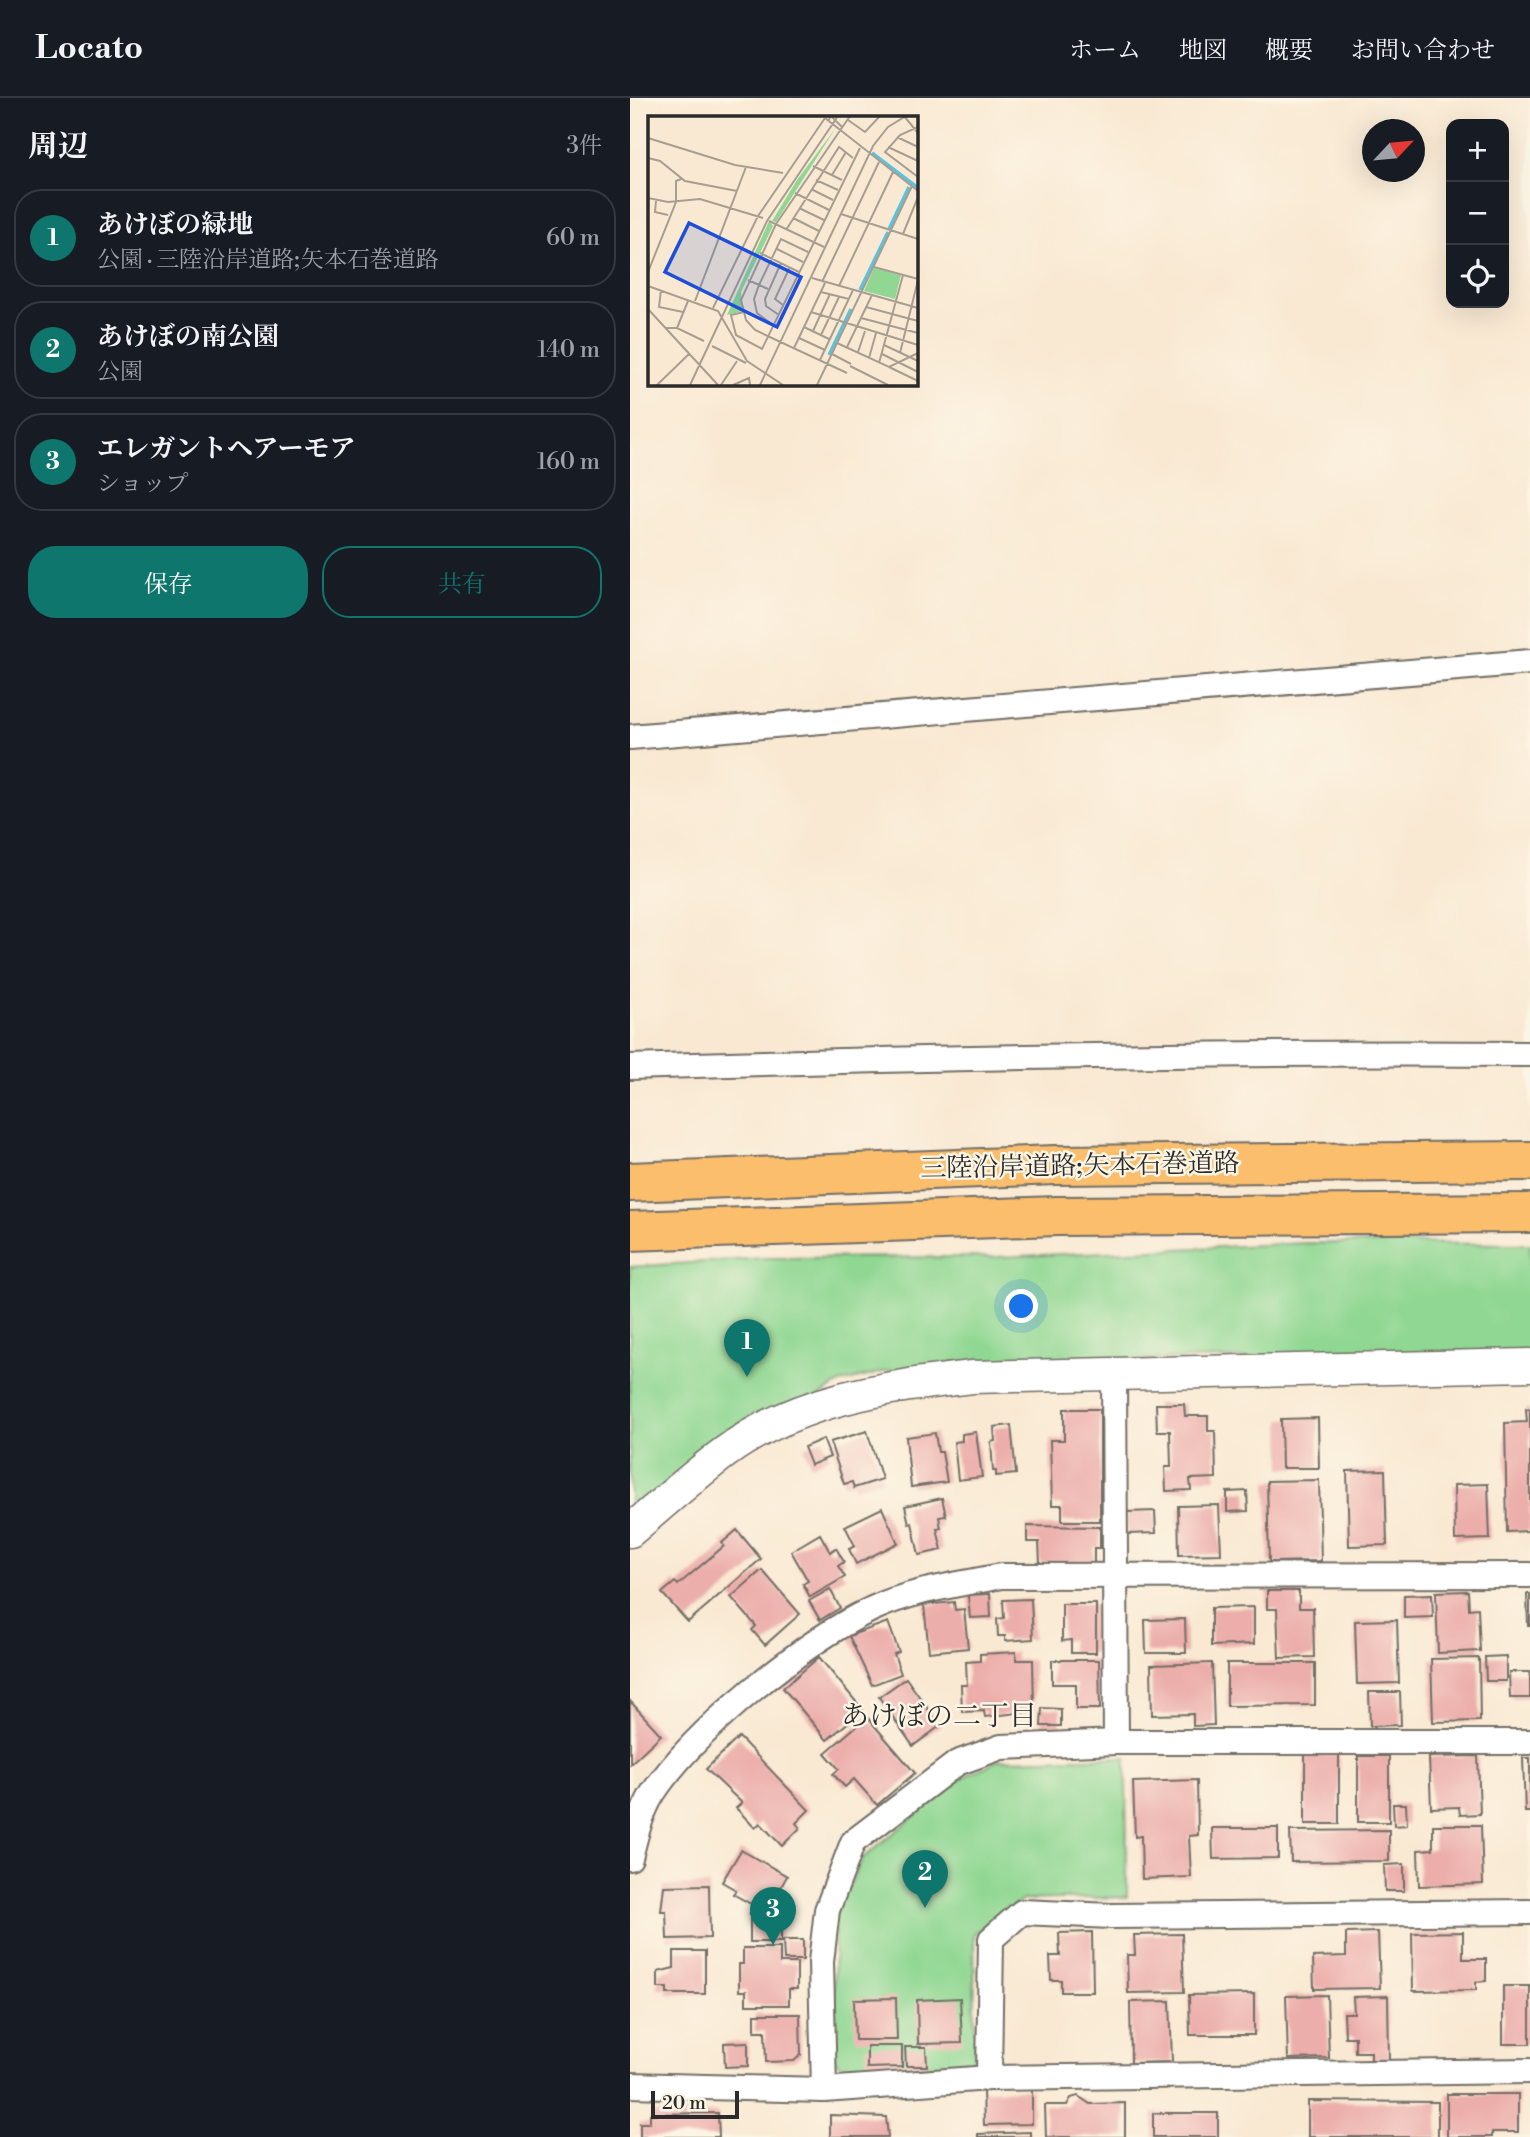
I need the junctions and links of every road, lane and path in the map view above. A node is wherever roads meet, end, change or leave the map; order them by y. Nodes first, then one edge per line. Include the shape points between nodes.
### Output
1 (1530, 662) edge
2 (630, 737) edge
3 (1530, 1054) edge
4 (630, 1068) edge
5 (1530, 1161) edge
6 (630, 1182) edge
7 (1530, 1213) edge
8 (630, 1231) edge
9 (1530, 1365) edge
10 (1114, 1374) junction
11 (630, 1531) edge
12 (1115, 1574) junction
13 (1530, 1575) edge
14 (1116, 1742) junction
15 (1530, 1742) edge
16 (630, 1858) edge
17 (1530, 1912) edge
18 (1530, 2071) edge
19 (989, 2078) junction
20 (630, 2084) edge
21 (824, 2090) junction

1 - 2 street
3 - 4 street via 950,1056
5 - 6 highway, 三陸沿岸道路;矢本石巻道路 via 1055,1165
7 - 8 highway, 三陸沿岸道路;矢本石巻道路 via 1057,1216
9 - 10 street
10 - 11 street via 972,1377 848,1395 768,1427 725,1452
10 - 12 street
12 - 13 street
12 - 14 street
12 - 16 street via 1001,1576 922,1591 872,1609 825,1636 681,1754 651,1796
14 - 15 street
14 - 21 street via 1001,1748 957,1763 853,1842 825,1923 821,1962
17 - 19 street via 1111,1916 1022,1912 991,1940
18 - 19 street
19 - 21 street
20 - 21 street

